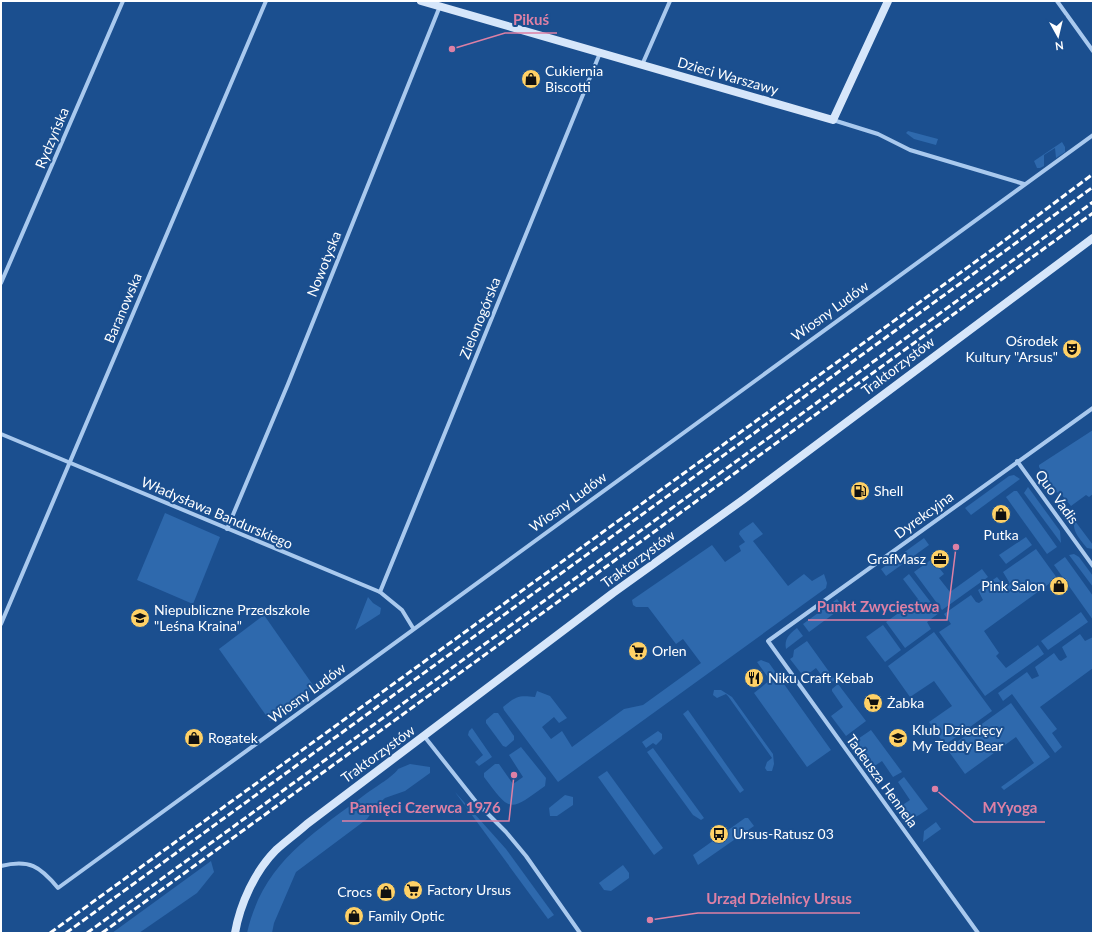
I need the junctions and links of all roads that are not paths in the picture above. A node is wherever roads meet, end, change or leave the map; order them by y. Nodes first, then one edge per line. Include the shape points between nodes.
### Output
1 (123, 1) edge
2 (266, 1) edge
3 (421, 1) edge
4 (670, 1) edge
5 (888, 1) edge
6 (1057, 1) edge
7 (440, 6) junction
8 (1093, 51) edge
9 (600, 52) junction
10 (642, 64) junction
11 (833, 120) junction
12 (1093, 135) edge
13 (1024, 184) junction
14 (1093, 238) edge
15 (1, 283) edge
16 (1093, 408) edge
17 (1, 434) edge
18 (1017, 461) junction
19 (69, 464) junction
20 (228, 530) junction
21 (1093, 566) edge
22 (380, 592) junction
23 (1, 624) edge
24 (413, 628) junction
25 (768, 641) joint
26 (424, 736) junction
27 (1, 866) edge
28 (235, 933) edge
29 (580, 933) edge
30 (978, 933) edge

1 - 15 street, Rydzyńska
2 - 19 street, Baranowska
3 - 7 street, Dzieci Warszawy
4 - 10 street
5 - 11 street
6 - 8 street
7 - 9 street, Dzieci Warszawy
7 - 20 street, Nowotyska
9 - 10 street, Dzieci Warszawy
9 - 22 street, Zielonogórska
10 - 11 street, Dzieci Warszawy
11 - 13 street, Dzieci Warszawy via 878,134 910,150
12 - 13 street, Wiosny Ludów
13 - 24 street, Wiosny Ludów
14 - 26 street, Traktorzystów
16 - 18 street, Dyrekcyjna
17 - 19 street, Władysława Bandurskiego
18 - 21 street, Quo Vadis
18 - 25 street, Dyrekcyjna
19 - 20 street, Władysława Bandurskiego
19 - 23 street, Baranowska
20 - 22 street, Władysława Bandurskiego
22 - 24 street, Władysława Bandurskiego via 402,610
24 - 27 street, Wiosny Ludów via 58,888 47,874 32,865 15,862
25 - 30 street, Tadeusza Hennela
26 - 28 street, Traktorzystów via 275,851 250,888
26 - 29 street via 477,804 526,856

